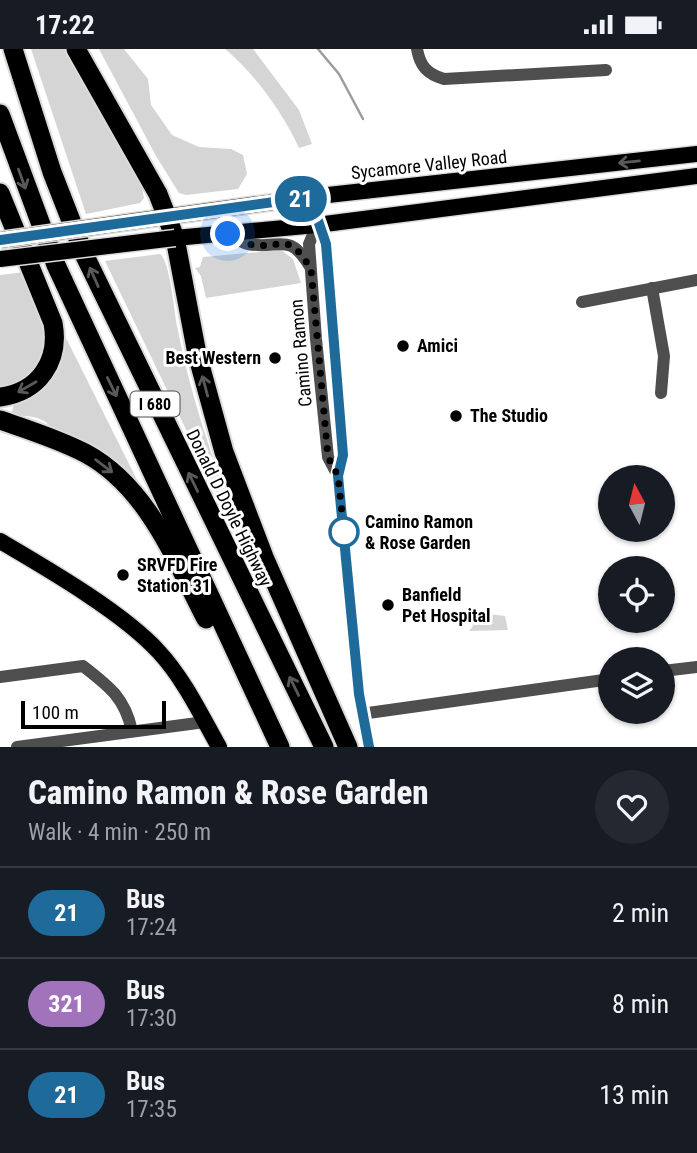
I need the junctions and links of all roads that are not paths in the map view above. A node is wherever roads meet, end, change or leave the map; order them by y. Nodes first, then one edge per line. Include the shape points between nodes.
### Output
1 (13, 49) edge
2 (76, 49) edge
3 (417, 49) edge
4 (606, 70) dead end
5 (0, 114) edge
6 (697, 154) edge
7 (697, 176) edge
8 (0, 193) edge
9 (310, 197) junction
10 (166, 218) junction
11 (317, 225) junction
12 (228, 234) junction
13 (175, 237) junction
14 (0, 240) edge
15 (0, 259) edge
16 (311, 269) junction
17 (697, 280) edge
18 (652, 288) junction
19 (582, 302) dead end
20 (661, 393) dead end
21 (0, 397) edge
22 (0, 420) edge
23 (338, 476) junction
24 (0, 541) edge
25 (697, 667) edge
26 (675, 670) edge
27 (0, 677) edge
28 (598, 681) edge
29 (362, 714) junction
30 (205, 722) junction
31 (270, 726) junction
32 (132, 731) junction
33 (17, 747) edge
34 (219, 747) edge
35 (280, 747) edge
36 (324, 747) edge
37 (348, 747) edge
38 (369, 747) edge

36 -> 1 highway, Donald D Doyle Highway / I 680 via 84,254
2 - 10 highway via 158,194
3 - 4 street via 424,67 444,79
5 -> 31 highway, I 680 via 56,265
6 -> 9 main road, Sycamore Valley Road
7 - 11 main road
8 -> 21 highway via 55,337 48,369 38,381 26,390
9 - 10 main road, Sycamore Valley Road
9 - 11 street, Camino Ramon
10 - 13 highway
10 - 14 main road, Sycamore Valley Road, bridge
11 - 12 main road
11 - 16 street, Camino Ramon via 309,244
11 - 23 street, Camino Ramon via 326,244 343,455
12 - 13 main road
12 - 16 street via 248,244 285,242 300,251
13 - 15 main road, bridge
37 -> 13 highway via 264,557 224,451 199,364
16 - 23 street, Camino Ramon via 328,457
17 - 18 street
18 - 19 street
18 - 20 street via 663,356
22 -> 31 highway via 86,454 134,493 165,541 243,692
23 - 29 street, Camino Ramon
24 - 30 main road via 123,621 156,649
25 - 26 street
27 - 32 street via 83,666 128,710
28 - 29 street
29 - 38 street, Camino Ramon
30 - 32 street
30 - 34 main road
31 - 35 highway, I 680
32 - 33 street

